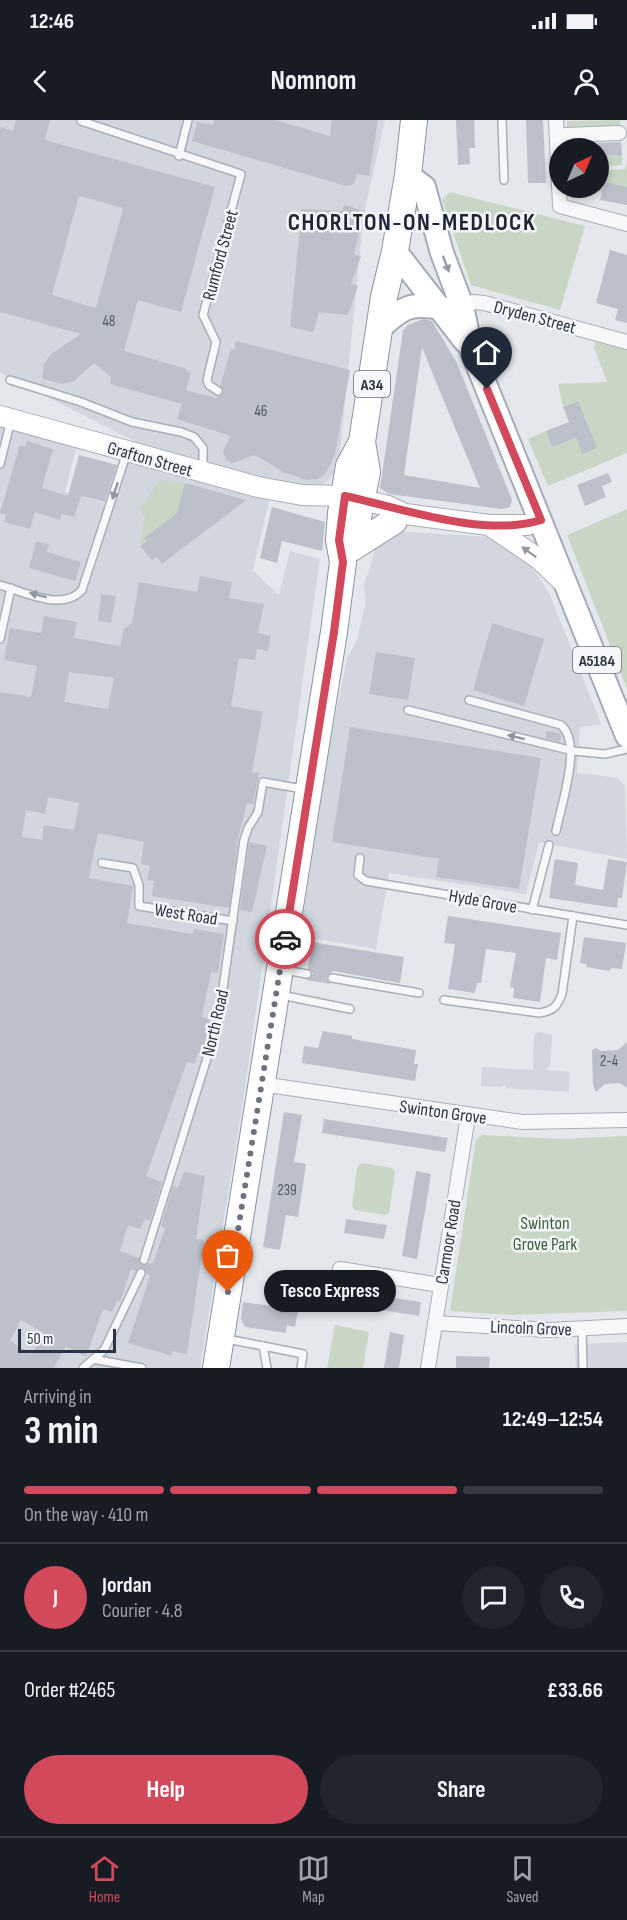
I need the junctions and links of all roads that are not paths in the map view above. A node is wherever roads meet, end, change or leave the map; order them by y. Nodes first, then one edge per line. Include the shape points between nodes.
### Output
1 (188, 120) edge
2 (414, 120) edge
3 (502, 120) edge
4 (556, 120) edge
5 (81, 121) edge
6 (619, 133) dead end
7 (565, 135) dead end
8 (179, 156) junction
9 (408, 175) junction
10 (504, 180) dead end
11 (627, 224) edge
12 (395, 251) junction
13 (452, 307) junction
14 (381, 327) junction
15 (627, 342) edge
16 (10, 380) dead end
17 (218, 391) dead end
18 (6, 417) edge
19 (127, 452) junction
20 (0, 464) edge
21 (203, 474) junction
22 (351, 507) junction
23 (400, 517) junction
24 (541, 520) junction
25 (489, 525) junction
26 (346, 555) junction
27 (565, 584) junction
28 (0, 585) edge
29 (11, 588) junction
30 (0, 639) edge
31 (469, 699) dead end
32 (408, 710) dead end
33 (627, 736) edge
34 (627, 749) edge
35 (573, 751) junction
36 (309, 789) junction
37 (556, 831) dead end
38 (549, 845) dead end
39 (360, 858) dead end
40 (102, 863) dead end
41 (532, 910) junction
42 (573, 916) junction
43 (233, 921) junction
44 (627, 924) edge
45 (280, 969) junction
46 (307, 974) dead end
47 (332, 978) dead end
48 (419, 993) dead end
49 (276, 994) junction
50 (444, 1000) dead end
51 (350, 1009) dead end
52 (261, 1084) junction
53 (468, 1116) junction
54 (627, 1120) edge
55 (144, 1260) dead end
56 (340, 1269) dead end
57 (141, 1273) dead end
58 (440, 1285) junction
59 (435, 1323) junction
60 (627, 1326) edge
61 (582, 1330) junction
62 (221, 1338) junction
63 (262, 1346) junction
64 (93, 1359) junction
65 (83, 1368) edge
66 (142, 1368) edge
67 (216, 1368) edge
68 (267, 1368) edge
69 (301, 1368) edge
70 (428, 1368) edge
71 (583, 1368) edge

1 - 8 lane
2 - 9 highway, A34
3 - 10 lane
4 - 11 street via 560,206
5 - 8 lane, Rumford Street
6 - 7 street
8 - 17 lane, Rumford Street via 241,174 203,315 216,342 207,380
9 - 12 highway, A34
9 -> 13 main road via 424,187
12 - 13 main road
12 - 14 highway, A34
13 - 14 main road via 412,305
13 - 15 street, Dryden Street via 484,303
13 - 24 main road, A5184
14 - 22 highway, A34 via 362,442 349,466
16 - 21 lane via 132,422 194,437 203,448
18 - 19 street, Grafton Street
18 - 20 lane
19 - 21 street, Grafton Street
19 -> 29 lane via 82,590 75,598 63,602
21 - 22 street, Grafton Street via 302,495 321,507
22 - 23 street, Grafton Street
22 - 26 highway, A34 via 339,540
23 - 25 street, Grafton Street
23 - 26 highway
24 - 25 street, Grafton Street via 527,525
24 - 27 main road, A5184
27 -> 25 street via 539,559
26 - 36 highway, A34
27 - 33 main road, A5184
28 - 29 lane
29 - 30 lane
31 - 35 lane via 561,725 569,734
35 -> 32 lane
34 - 35 lane via 605,754
35 - 37 lane
36 - 43 lane, North Road via 263,782 258,812 244,840
36 - 45 highway, A34
38 - 41 lane
39 - 41 lane, Hyde Grove via 358,875 366,881
40 - 43 lane, West Road via 134,868 139,906
41 - 42 lane, Hyde Grove
42 - 44 lane, Hyde Grove
42 - 50 lane via 562,994 558,1005 550,1011 539,1013
43 - 55 lane, North Road via 218,1023
45 - 46 lane
45 - 49 highway, A34
47 - 48 lane
49 - 51 lane
49 - 52 highway, A34
52 - 53 street, Swinton Grove
52 - 62 highway, A34
53 - 54 street, Swinton Grove via 522,1122
53 - 58 street, Carmoor Road
56 - 58 street
57 - 64 lane via 104,1350
58 - 59 street, Carmoor Road
59 - 61 street, Lincoln Grove
59 - 70 street, Carmoor Road
60 - 61 street, Lincoln Grove
61 - 71 lane
62 - 63 lane
62 - 67 highway, A34
63 - 68 lane
63 - 69 lane via 303,1354
64 - 65 lane
64 - 66 lane

